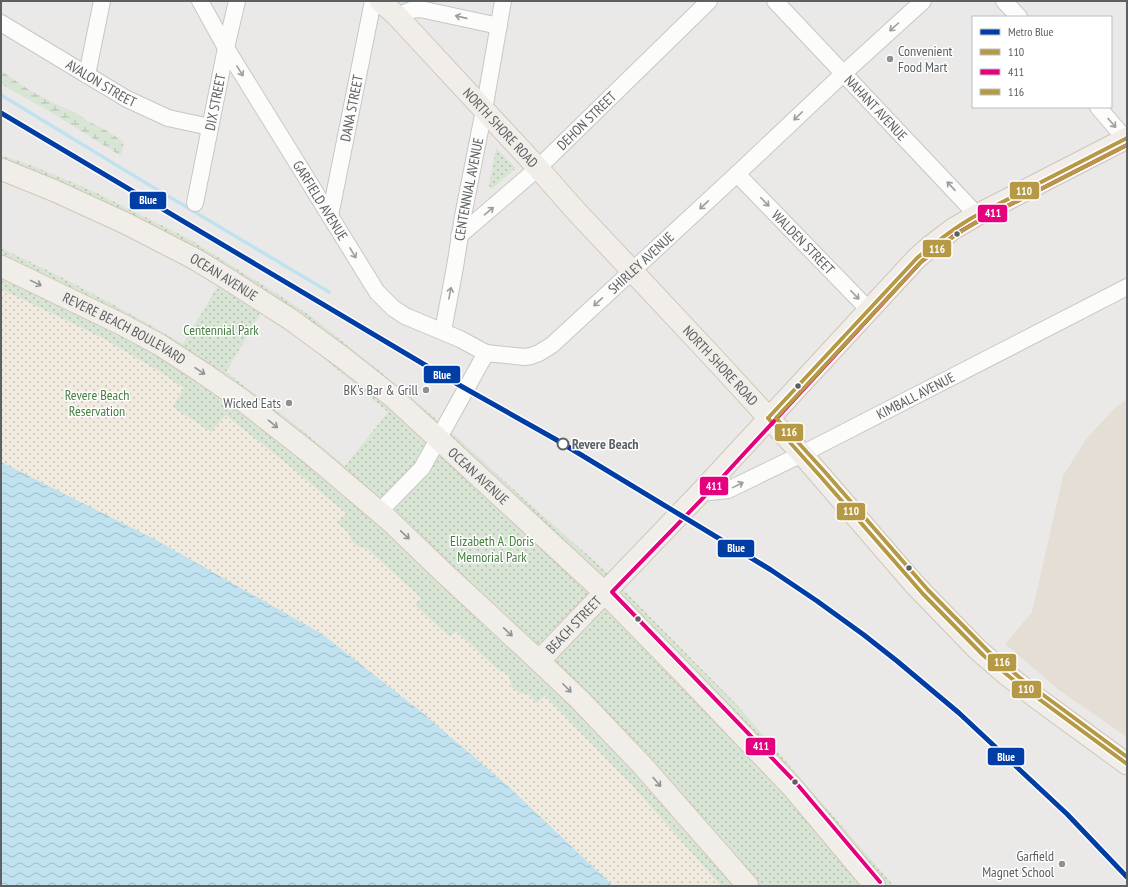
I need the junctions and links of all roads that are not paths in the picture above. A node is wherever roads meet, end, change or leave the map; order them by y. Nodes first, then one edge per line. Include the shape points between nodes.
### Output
1 (102, 1) edge
2 (200, 1) edge
3 (237, 1) edge
4 (373, 1) edge
5 (380, 1) edge
6 (503, 1) edge
7 (709, 1) edge
8 (776, 1) edge
9 (923, 1) edge
10 (1004, 1) edge
11 (397, 16) junction
12 (1018, 16) edge
13 (1, 23) edge
14 (499, 26) junction
15 (226, 48) junction
16 (844, 73) junction
17 (88, 74) junction
18 (1099, 108) edge
19 (484, 110) junction
20 (210, 127) junction
21 (1127, 139) edge
22 (538, 168) junction
23 (1, 169) edge
24 (737, 174) junction
25 (195, 204) dead end
26 (977, 215) junction
27 (330, 216) junction
28 (459, 236) junction
29 (1, 266) edge
30 (632, 270) junction
31 (1127, 287) edge
32 (869, 310) junction
33 (443, 331) junction
34 (486, 353) junction
35 (768, 418) junction
36 (438, 439) junction
37 (802, 454) junction
38 (687, 506) junction
39 (379, 512) junction
40 (604, 592) junction
41 (540, 661) junction
42 (1127, 764) edge
43 (748, 886) edge
44 (876, 886) edge

1 - 17 street
2 - 15 street, GARFIELD AVENUE
3 - 15 street, DIX STREET
4 - 27 street, DANA STREET
5 - 11 main road, NORTH SHORE ROAD
6 - 14 street, CENTENNIAL AVENUE
7 - 22 street, DEHON STREET
8 - 16 street, NAHANT AVENUE
9 -> 16 street, SHIRLEY AVENUE
10 - 12 street
14 -> 11 street via 420,9
11 - 19 main road, NORTH SHORE ROAD
13 - 17 street, AVALON STREET
14 - 19 street, CENTENNIAL AVENUE
15 - 20 street, DIX STREET
15 -> 27 street, GARFIELD AVENUE
16 -> 24 street, SHIRLEY AVENUE
26 -> 16 street, NAHANT AVENUE
17 - 20 street, AVALON STREET via 127,99 168,118
18 -> 21 street
19 - 22 main road, NORTH SHORE ROAD
19 - 28 street, CENTENNIAL AVENUE
20 - 25 street, DIX STREET
21 - 26 main road, BEACH STREET
28 -> 22 street, DEHON STREET
22 - 30 main road, NORTH SHORE ROAD
23 - 36 main road, OCEAN AVENUE via 125,223 226,278 290,319 342,357 394,398
24 -> 30 street, SHIRLEY AVENUE
24 -> 32 street, WALDEN STREET
26 - 32 main road, BEACH STREET via 932,245
27 -> 33 street, GARFIELD AVENUE via 385,302 405,316
33 -> 28 street, CENTENNIAL AVENUE
29 -> 39 main road, REVERE BEACH BOULEVARD via 139,333 195,368 242,400
30 -> 34 street, SHIRLEY AVENUE via 546,350 524,358
30 - 35 main road, NORTH SHORE ROAD
31 - 37 street, KIMBALL AVENUE
32 - 35 main road, BEACH STREET
33 - 34 street, GARFIELD AVENUE
34 - 36 street
35 - 37 main road, NORTH SHORE ROAD
35 - 38 main road, BEACH STREET
36 - 39 street via 422,468
36 - 40 main road, OCEAN AVENUE
38 -> 37 street, KIMBALL AVENUE via 728,490
37 - 42 main road, NORTH SHORE ROAD via 915,585 978,650 1038,699
38 - 40 main road, BEACH STREET
39 -> 41 main road, REVERE BEACH BOULEVARD
40 - 41 main road, BEACH STREET
40 - 44 main road, OCEAN AVENUE via 793,788
41 -> 43 main road, REVERE BEACH BOULEVARD via 643,766

